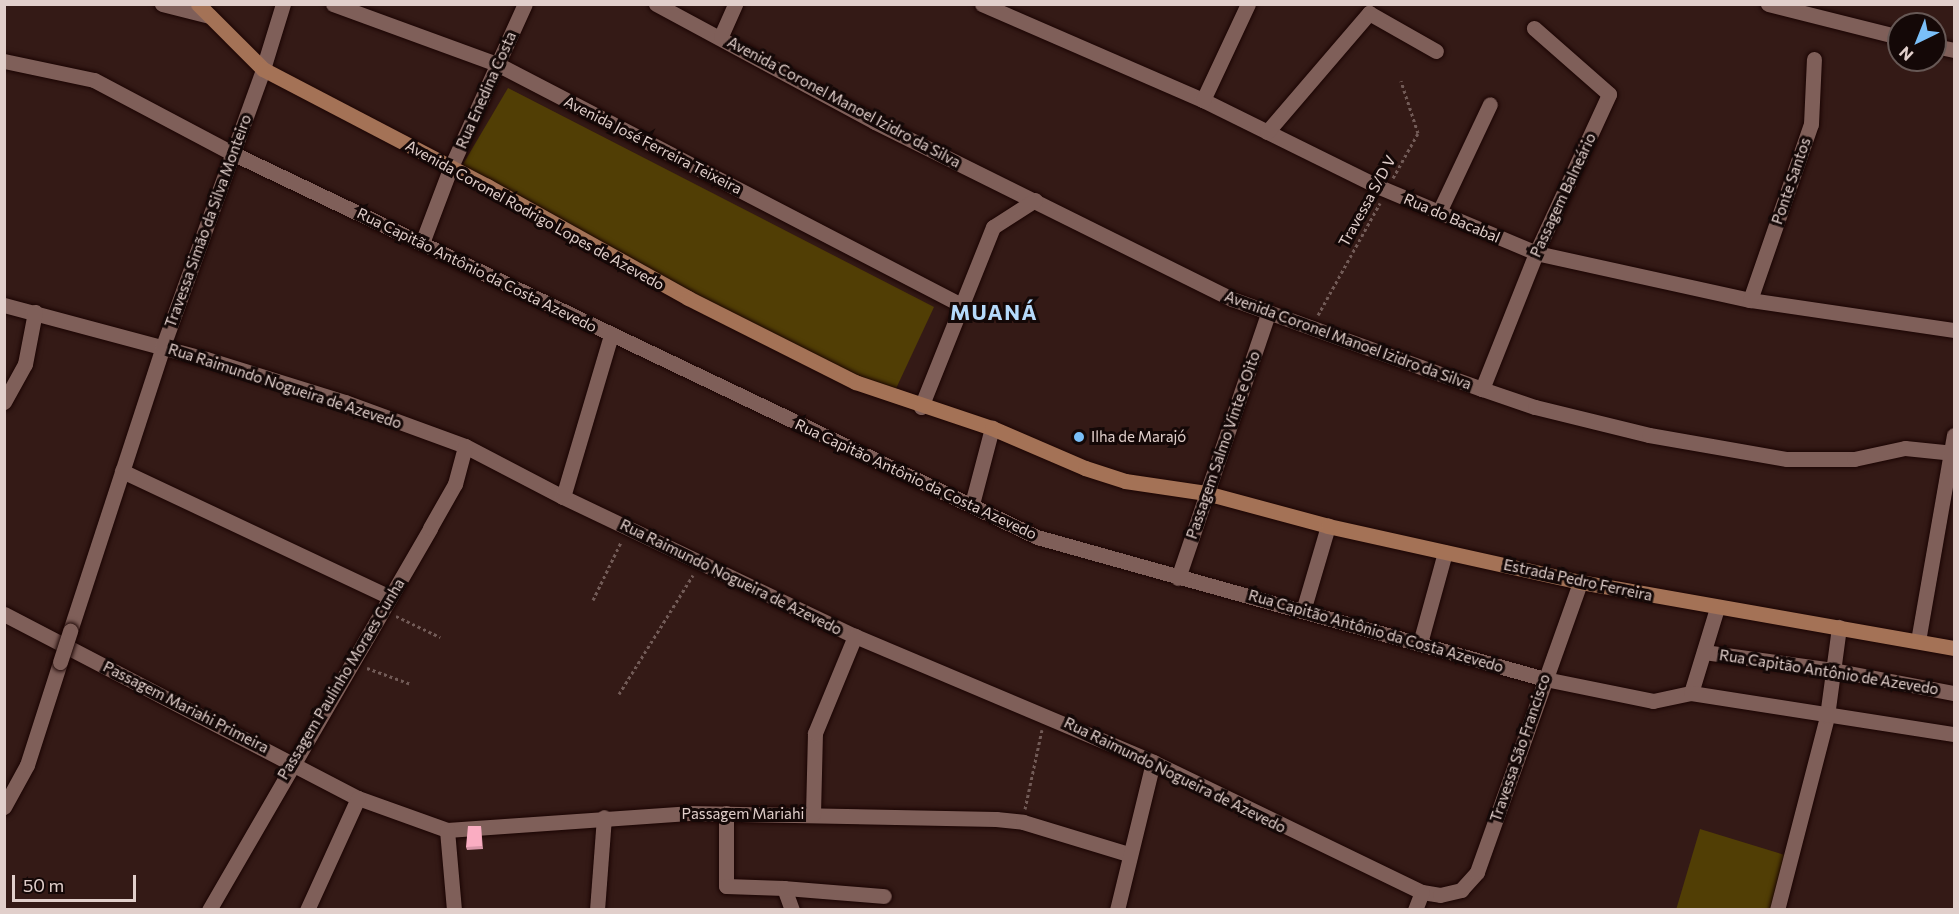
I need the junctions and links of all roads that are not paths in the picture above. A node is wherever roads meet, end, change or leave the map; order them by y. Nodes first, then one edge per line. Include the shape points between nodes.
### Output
1 (162, 4) edge
2 (283, 4) edge
3 (333, 4) edge
4 (525, 4) edge
5 (656, 4) edge
6 (735, 4) edge
7 (982, 4) edge
8 (1248, 4) edge
9 (1768, 4) edge
10 (204, 10) edge
11 (1534, 28) dead end
12 (1887, 34) edge
13 (721, 36) junction
14 (1436, 51) dead end
15 (1814, 59) dead end
16 (4, 61) edge
17 (497, 64) junction
18 (263, 69) junction
19 (1203, 100) junction
20 (1490, 104) dead end
21 (1267, 132) junction
22 (232, 153) junction
23 (450, 169) junction
24 (1035, 200) junction
25 (1439, 212) junction
26 (422, 243) junction
27 (1536, 253) junction
28 (1750, 300) junction
29 (4, 305) edge
30 (963, 306) junction
31 (35, 312) junction
32 (1268, 313) junction
33 (1954, 330) edge
34 (611, 335) junction
35 (163, 346) junction
36 (1482, 389) junction
37 (4, 402) edge
38 (921, 407) junction
39 (992, 428) junction
40 (1954, 435) edge
41 (465, 446) junction
42 (1953, 453) edge
43 (122, 471) junction
44 (1206, 493) junction
45 (562, 497) junction
46 (972, 504) junction
47 (1328, 526) junction
48 (1445, 552) junction
49 (1178, 578) junction
50 (1580, 582) junction
51 (385, 603) junction
52 (1717, 608) junction
53 (1303, 611) junction
54 (4, 614) edge
55 (1839, 627) junction
56 (855, 636) junction
57 (66, 637) junction
58 (1918, 641) junction
59 (1420, 643) junction
60 (1954, 648) edge
61 (1704, 652) junction
62 (1833, 670) junction
63 (1545, 679) junction
64 (1691, 693) junction
65 (1954, 693) edge
66 (1827, 716) junction
67 (1954, 734) edge
68 (292, 762) junction
69 (1153, 762) junction
70 (358, 798) junction
71 (4, 807) edge
72 (726, 813) junction
73 (813, 814) junction
74 (604, 817) junction
75 (447, 830) junction
76 (1128, 854) junction
77 (784, 888) junction
78 (1422, 892) junction
79 (1440, 895) joint
80 (884, 897) dead end
81 (209, 909) edge
82 (307, 909) edge
83 (454, 909) edge
84 (597, 909) edge
85 (792, 909) edge
86 (1117, 909) edge
87 (1415, 909) edge
88 (1777, 909) edge

1 - 10 street, Avenida Coronel Rodrigo Lopes de Azevedo
2 - 18 street, Travessa Simão da Silva Monteiro
3 - 17 street, Avenida José Ferreira Teixeira
4 - 17 street, Rua Enedina Costa
5 - 13 street, Avenida Coronel Manoel Izidro da Silva
6 - 13 street
7 - 19 street, Rua do Bacabal
8 - 19 street
9 - 12 street
10 - 18 main road, Avenida Coronel Rodrigo Lopes de Azevedo
11 - 27 street, Passagem Balneário via 1609,94
13 - 24 street, Avenida Coronel Manoel Izidro da Silva via 875,122
14 - 21 street via 1369,13
15 - 28 street, Ponte Santos via 1811,124
16 - 22 street, Rua Capitão Antônio da Costa Azevedo via 94,80
17 - 23 street, Rua Enedina Costa
17 - 30 street, Avenida José Ferreira Teixeira
18 - 22 street, Travessa Simão da Silva Monteiro
18 - 23 main road, Avenida Coronel Rodrigo Lopes de Azevedo
19 - 21 street, Rua do Bacabal
20 - 25 street
21 - 25 street, Rua do Bacabal
22 - 26 street, Rua Capitão Antônio da Costa Azevedo
22 - 35 street, Travessa Simão da Silva Monteiro
23 - 26 street, Rua Enedina Costa
23 - 38 main road, Avenida Coronel Rodrigo Lopes de Azevedo via 709,309 855,382
24 - 30 street via 993,227
24 - 32 street, Avenida Coronel Manoel Izidro da Silva
25 - 27 street, Rua do Bacabal
26 - 34 street, Rua Capitão Antônio da Costa Azevedo
27 - 28 street, Rua do Bacabal
27 - 36 street, Passagem Balneário
28 - 33 street, Rua do Bacabal
29 - 31 street, Rua Raimundo Nogueira de Azevedo
30 - 38 street
31 - 35 street, Rua Raimundo Nogueira de Azevedo
31 - 37 street via 25,364
32 - 36 street, Avenida Coronel Manoel Izidro da Silva
32 - 44 street, Passagem Salmo Vinte e Oito
34 - 45 street
34 - 46 street, Rua Capitão Antônio da Costa Azevedo
35 - 41 street, Rua Raimundo Nogueira de Azevedo via 345,402
35 - 43 street, Travessa Simão da Silva Monteiro
36 - 42 street, Avenida Coronel Manoel Izidro da Silva via 1535,408 1649,435 1787,459 1854,459 1905,448
38 - 39 main road, Avenida Coronel Rodrigo Lopes de Azevedo
39 - 44 main road, Estrada Pedro Ferreira via 1125,481
39 - 46 street
40 - 42 street
41 - 45 street, Rua Raimundo Nogueira de Azevedo
41 - 51 street, Passagem Paulinho Moraes Cunha via 455,484
42 - 58 street
43 - 51 street
43 - 57 street, Travessa Simão da Silva Monteiro
44 - 47 main road, Estrada Pedro Ferreira
44 - 49 street, Passagem Salmo Vinte e Oito
45 - 56 street, Rua Raimundo Nogueira de Azevedo
46 - 49 street, Rua Capitão Antônio da Costa Azevedo via 1037,537
47 - 48 main road, Estrada Pedro Ferreira
47 - 53 street
48 - 50 main road, Estrada Pedro Ferreira
48 - 59 street
49 - 53 street, Rua Capitão Antônio da Costa Azevedo
50 - 52 main road, Estrada Pedro Ferreira
50 - 63 street, Travessa São Francisco
51 - 68 street, Passagem Paulinho Moraes Cunha
52 - 55 main road, Estrada Pedro Ferreira
52 - 61 street
53 - 59 street, Rua Capitão Antônio da Costa Azevedo
54 - 57 street
55 - 58 main road, Estrada Pedro Ferreira
55 - 62 street
56 - 69 street, Rua Raimundo Nogueira de Azevedo
56 - 73 street via 815,733
57 - 68 street, Passagem Mariahi Primeira
57 - 71 street, Travessa Simão da Silva Monteiro, bridge via 27,765
58 - 60 main road, Estrada Pedro Ferreira
59 - 63 street, Rua Capitão Antônio da Costa Azevedo
61 - 62 street, Rua Capitão Antônio de Azevedo
61 - 64 street
62 - 65 street, Rua Capitão Antônio de Azevedo
62 - 66 street
63 - 64 street, Rua Capitão Antônio da Costa Azevedo via 1653,701
63 - 79 street, Travessa São Francisco via 1477,872 1461,890
64 - 66 street, Rua Capitão Antônio da Costa Azevedo
66 - 67 street, Rua Capitão Antônio da Costa Azevedo
66 - 88 street
68 - 70 street, Passagem Mariahi Primeira
68 - 81 street, Passagem Paulinho Moraes Cunha
69 - 76 street
69 - 78 street, Rua Raimundo Nogueira de Azevedo
70 - 75 street, Passagem Mariahi
70 - 82 street
72 - 73 street, Passagem Mariahi
72 - 74 street, Passagem Mariahi
72 - 77 street via 726,886
73 - 76 street, Passagem Mariahi via 1023,822
74 - 75 street, Passagem Mariahi
74 - 84 street
75 - 83 street
76 - 86 street
77 - 80 street
77 - 85 street
78 - 79 street, Rua Raimundo Nogueira de Azevedo
78 - 87 street

